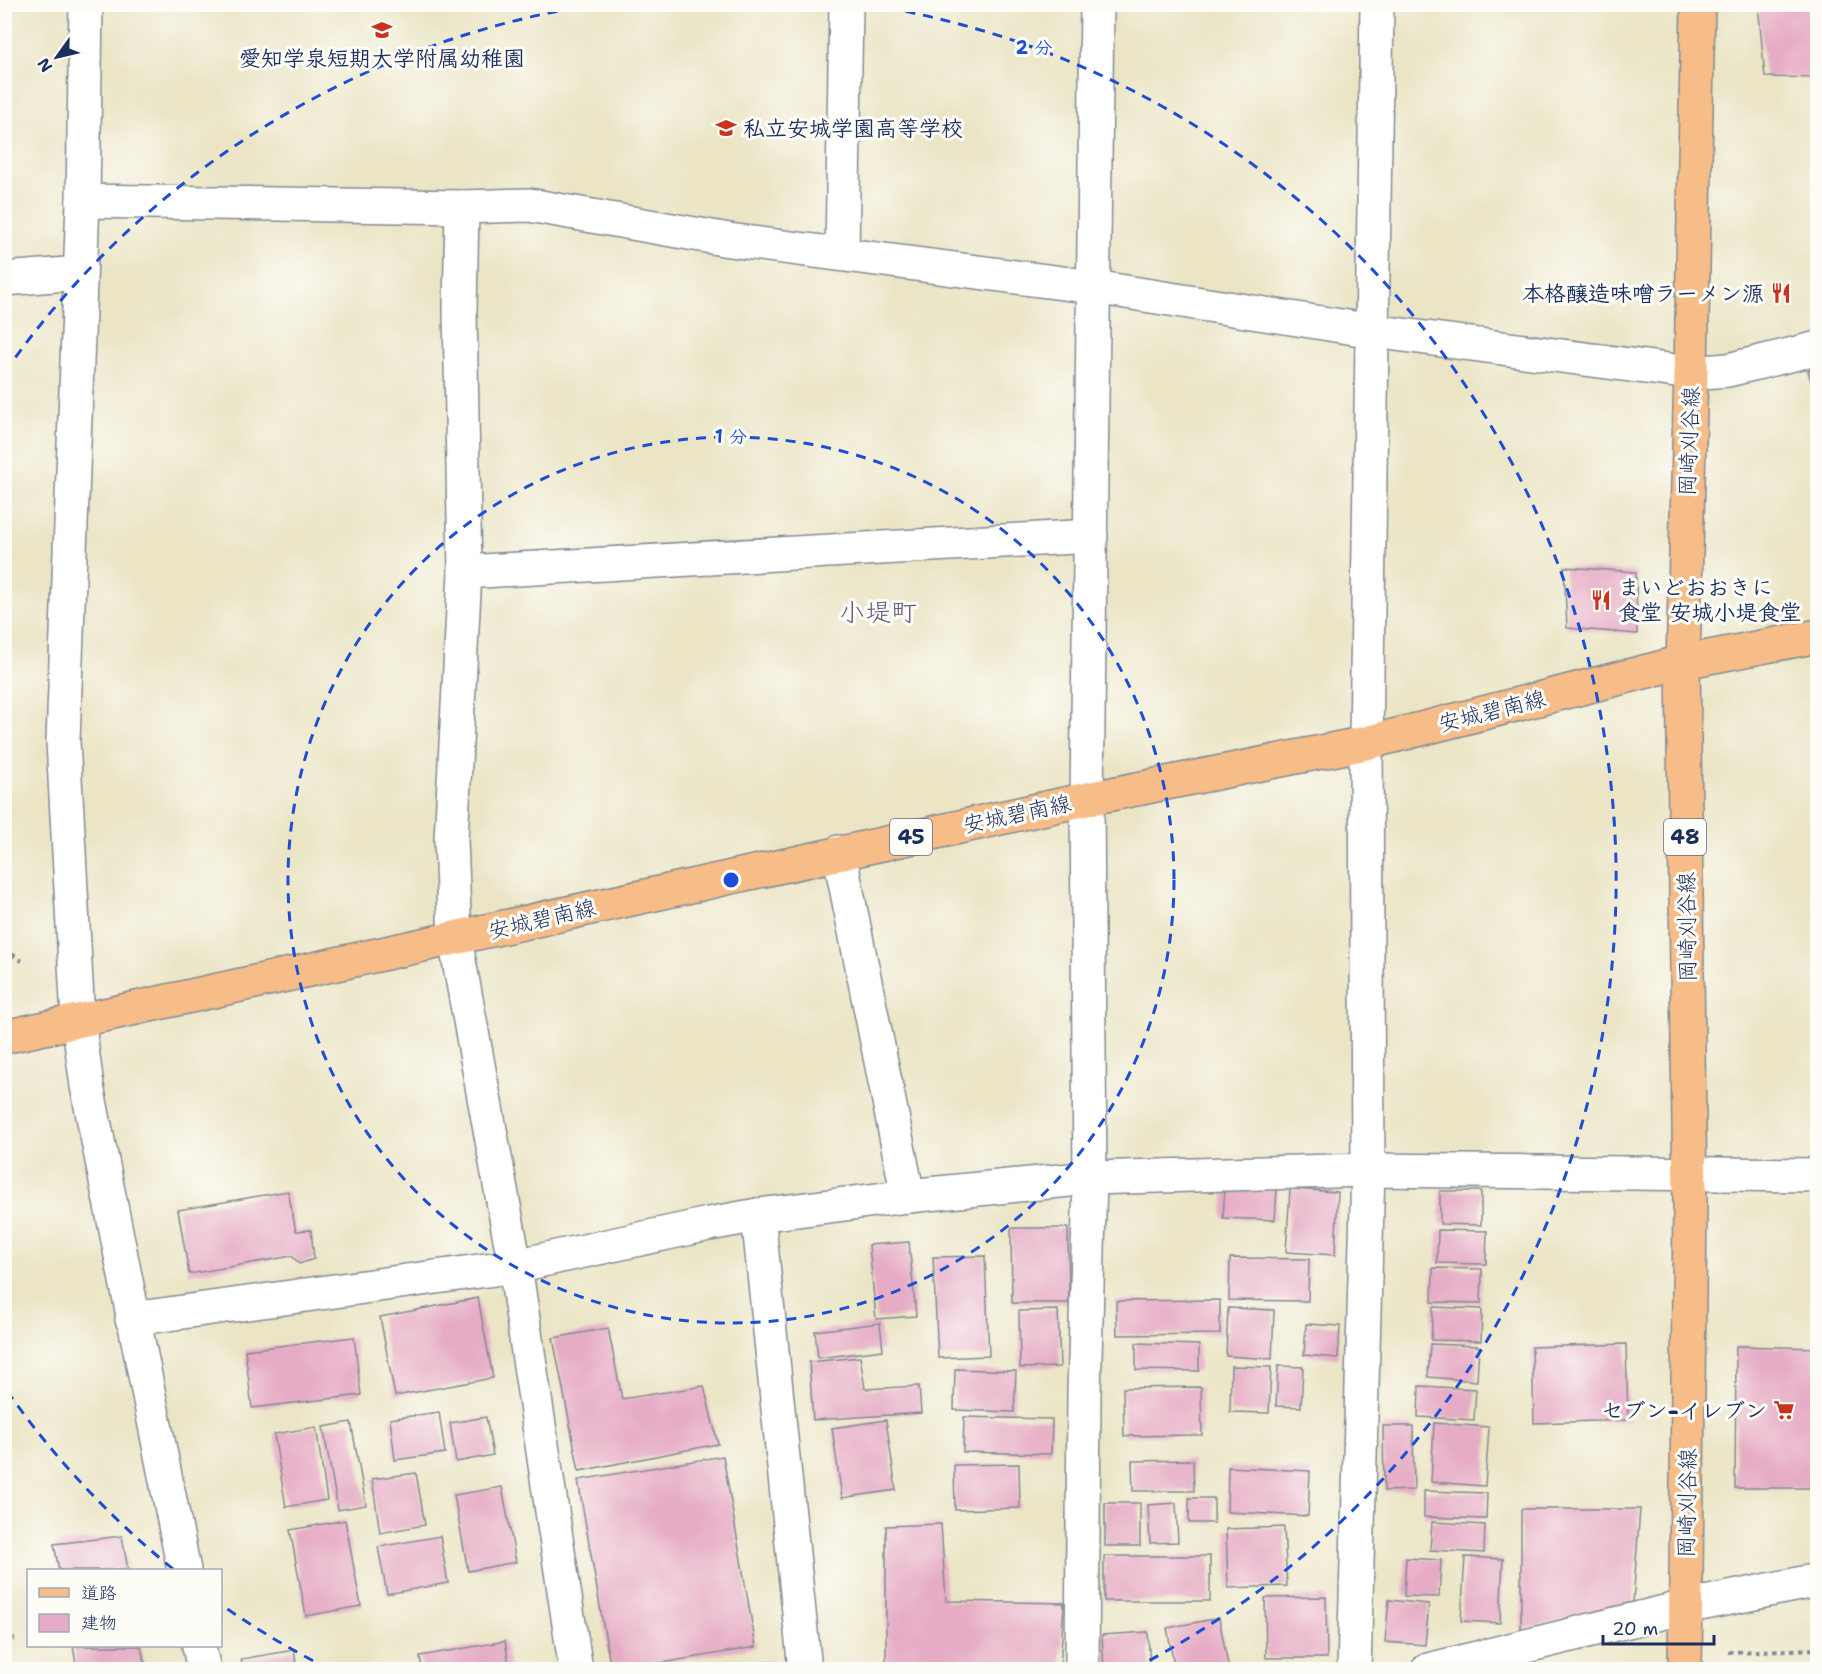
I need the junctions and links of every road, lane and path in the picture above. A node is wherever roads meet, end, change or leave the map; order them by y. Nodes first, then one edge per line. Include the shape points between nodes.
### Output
1 (86, 4) edge
2 (846, 4) edge
3 (1097, 4) edge
4 (1377, 4) edge
5 (1698, 4) edge
6 (82, 201) junction
7 (462, 207) junction
8 (842, 254) junction
9 (80, 273) junction
10 (4, 279) edge
11 (1094, 287) junction
12 (1373, 331) junction
13 (1818, 348) edge
14 (1691, 373) junction
15 (1091, 536) junction
16 (465, 572) junction
17 (1818, 636) edge
18 (1683, 662) junction
19 (1366, 743) junction
20 (1087, 798) junction
21 (839, 852) junction
22 (455, 939) junction
23 (4, 949) edge
24 (22, 962) dead end
25 (78, 1019) junction
26 (4, 1037) edge
27 (1368, 1170) junction
28 (1690, 1174) junction
29 (1818, 1175) edge
30 (1090, 1178) junction
31 (908, 1196) junction
32 (758, 1215) junction
33 (514, 1266) junction
34 (132, 1319) junction
35 (184, 1569) edge
36 (1818, 1580) edge
37 (1686, 1608) junction
38 (15, 1639) dead end
39 (4, 1640) edge
40 (199, 1647) edge
41 (1818, 1649) edge
42 (1728, 1652) dead end
43 (204, 1670) edge
44 (576, 1670) edge
45 (806, 1670) edge
46 (1082, 1670) edge
47 (1354, 1670) edge
48 (1428, 1670) edge
49 (1684, 1670) edge

1 - 6 street
2 - 8 street
3 - 11 street
4 - 12 street
5 - 14 main road, 岡崎刈谷線 / 48
6 - 7 street
6 - 9 street
7 - 8 street via 529,205 729,240
7 - 16 street
8 - 11 street
9 - 10 street
9 - 25 street via 63,741
11 - 12 street
11 - 15 street
12 - 14 street
12 - 19 street
13 - 14 street via 1728,370
14 - 18 main road, 岡崎刈谷線 / 48
15 - 16 street
15 - 20 street
16 - 22 street via 451,840
17 - 18 main road, 安城碧南線 / 45
18 - 19 main road, 安城碧南線 / 45
18 - 28 main road, 岡崎刈谷線 / 48
19 - 20 main road, 安城碧南線 / 45
19 - 27 street
20 - 21 main road, 安城碧南線 / 45
20 - 30 street
21 - 22 main road, 安城碧南線 / 45
21 - 31 street
22 - 25 main road, 安城碧南線 / 45
22 - 33 street
23 - 24 path
25 - 26 main road, 安城碧南線 / 45
25 - 34 street via 87,1086
27 - 28 street
27 - 30 street
27 - 47 street
28 - 29 street
28 - 37 main road, 岡崎刈谷線 / 48
30 - 31 street
30 - 46 street
31 - 32 street
32 - 33 street
32 - 45 street
33 - 34 street
33 - 44 street
34 - 35 street
36 - 37 street
37 - 48 street
37 - 49 main road, 岡崎刈谷線 / 48
38 - 39 path
40 - 43 street
41 - 42 path

